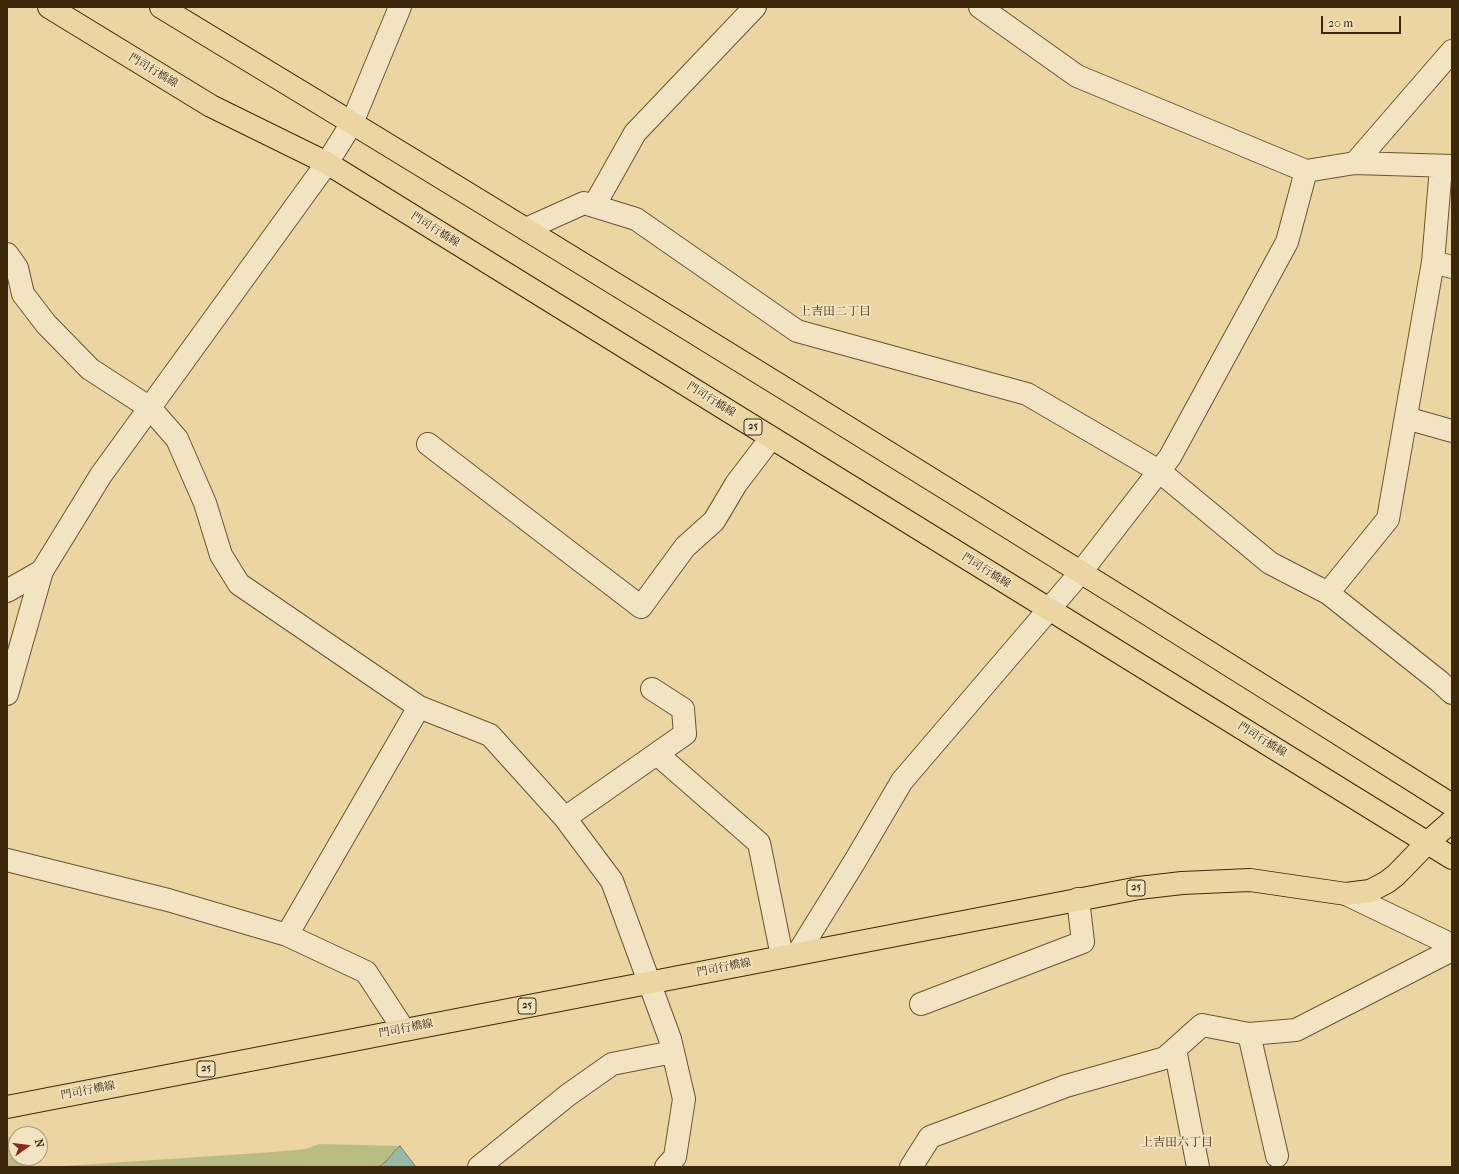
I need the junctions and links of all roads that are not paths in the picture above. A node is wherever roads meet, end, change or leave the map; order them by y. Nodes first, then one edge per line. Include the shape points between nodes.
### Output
1 (49, 7) edge
2 (161, 7) edge
3 (400, 7) edge
4 (755, 7) edge
5 (980, 7) edge
6 (1452, 51) edge
7 (352, 122) junction
8 (327, 163) junction
9 (1355, 163) junction
10 (1447, 166) edge
11 (1306, 171) junction
12 (594, 206) junction
13 (526, 229) junction
14 (7, 254) edge
15 (1442, 265) edge
16 (150, 408) junction
17 (1406, 418) junction
18 (1452, 431) edge
19 (772, 438) junction
20 (428, 444) dead end
21 (1159, 471) junction
22 (42, 571) junction
23 (1081, 572) junction
24 (7, 591) edge
25 (1328, 593) junction
26 (1049, 609) junction
27 (652, 689) dead end
28 (7, 694) edge
29 (1452, 694) edge
30 (419, 707) junction
31 (657, 754) junction
32 (1452, 805) edge
33 (565, 818) junction
34 (1452, 822) edge
35 (1428, 842) junction
36 (1452, 858) edge
37 (7, 860) edge
38 (1346, 894) junction
39 (1078, 899) junction
40 (287, 935) junction
41 (1452, 944) edge
42 (1452, 950) edge
43 (790, 955) junction
44 (650, 982) junction
45 (921, 1004) dead end
46 (404, 1030) junction
47 (1249, 1034) junction
48 (1175, 1049) junction
49 (673, 1052) junction
50 (7, 1107) edge
51 (1277, 1156) dead end
52 (478, 1167) edge
53 (666, 1167) edge
54 (911, 1167) edge
55 (1198, 1167) edge

1 - 8 main road, 門司行橋線 / 25 via 211,106
2 - 7 main road
3 - 7 street
4 - 12 street via 635,133
5 - 11 street via 1077,76
6 - 9 street
7 - 8 street
7 - 13 main road
8 - 16 street
8 - 19 main road, 門司行橋線 / 25
9 - 10 street
9 - 11 street
10 - 15 street
11 - 21 street via 1287,242 1170,457
12 - 13 street via 584,203
12 - 21 street via 636,219 797,331 1027,394
13 - 23 main road
14 - 16 street via 17,268 23,294 46,324 90,369
15 - 17 street
16 - 22 street via 101,474
16 - 30 street via 177,439 205,503 221,555 239,584
17 - 18 street
17 - 25 street via 1388,519
19 - 20 street via 736,484 714,521 685,547 641,607
19 - 26 main road, 門司行橋線 / 25
21 - 23 street
21 - 25 street via 1270,563
22 - 24 street
22 - 28 street
23 - 26 street
23 - 32 main road
25 - 29 street
26 - 35 main road, 門司行橋線 / 25
26 - 43 street via 902,781 856,861
27 - 31 street via 683,709 685,734
30 - 33 street via 490,735
30 - 40 street
31 - 33 street
31 - 43 street via 759,843
33 - 44 street via 612,881
34 - 35 main road, 門司行橋線 / 25
35 - 36 main road, 門司行橋線 / 25
35 - 38 main road, 門司行橋線 / 25 via 1387,882 1370,891
37 - 40 street via 168,900
38 - 39 main road, 門司行橋線 / 25 via 1250,880 1182,883
38 - 41 street
39 - 43 main road, 門司行橋線 / 25
39 - 45 street via 1083,942
40 - 46 street via 366,972
42 - 47 street via 1296,1030
43 - 44 main road, 門司行橋線 / 25
44 - 46 main road, 門司行橋線 / 25
44 - 49 street
46 - 50 main road, 門司行橋線 / 25
47 - 48 street via 1202,1025
47 - 51 street
48 - 54 street via 1165,1058 1066,1086 930,1138
48 - 55 street
49 - 52 street via 612,1064 568,1095
49 - 53 street via 684,1099 675,1157

